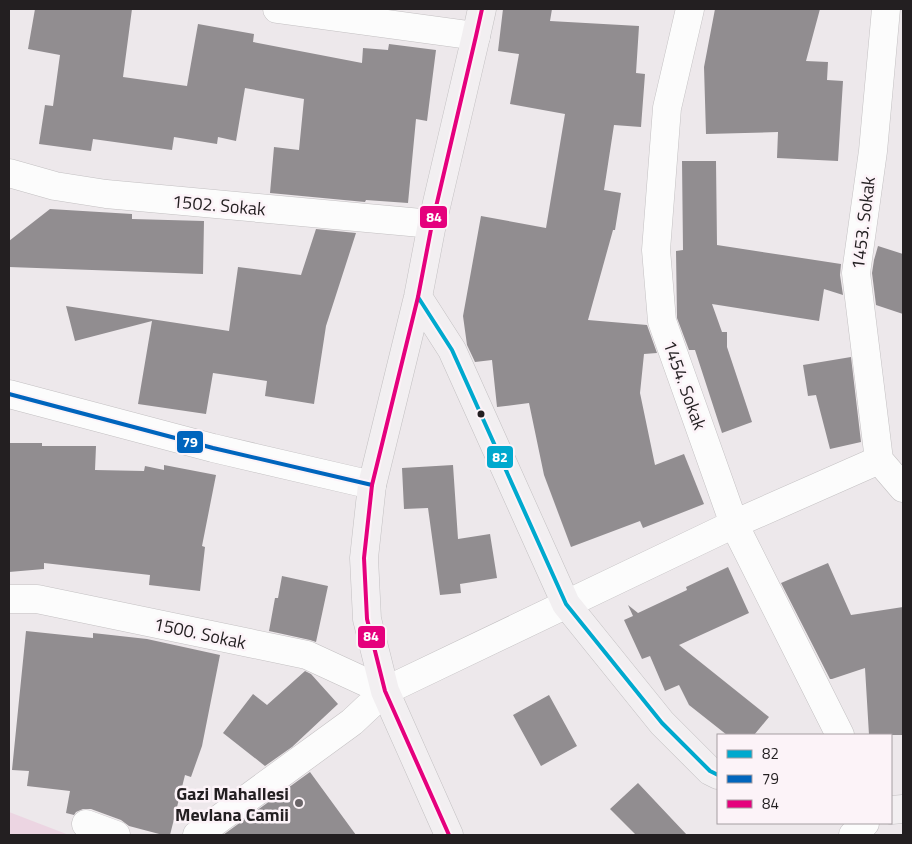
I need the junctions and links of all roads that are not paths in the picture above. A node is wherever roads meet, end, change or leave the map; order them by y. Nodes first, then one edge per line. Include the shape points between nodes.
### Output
1 (278, 9) edge
2 (482, 9) edge
3 (690, 9) edge
4 (886, 9) edge
5 (476, 36) junction
6 (9, 173) edge
7 (432, 224) junction
8 (418, 297) junction
9 (9, 394) edge
10 (879, 460) junction
11 (372, 486) junction
12 (903, 488) edge
13 (734, 524) junction
14 (9, 599) edge
15 (566, 604) junction
16 (385, 691) junction
17 (839, 734) edge
18 (717, 774) edge
19 (86, 824) dead end
20 (864, 824) edge
21 (116, 835) edge
22 (197, 835) edge
23 (449, 835) edge
24 (853, 835) edge

1 - 5 street
2 - 5 main road
3 - 13 street, 1454. Sokak via 667,108 656,250 662,321
4 - 10 street, 1453. Sokak via 873,151 856,273
5 - 7 main road
6 - 7 street, 1502. Sokak via 55,186 106,194
7 - 8 main road
8 - 11 main road
8 - 15 main road via 452,350
9 - 11 street
10 - 12 street
10 - 13 street
11 - 16 main road via 364,558 367,619
13 - 15 street
13 - 17 street, 1454. Sokak
14 - 16 street, 1500. Sokak via 37,599 308,655
15 - 16 street
15 - 18 main road via 662,723 710,771
16 - 22 street via 352,722
16 - 23 main road
19 - 21 street
20 - 24 street

